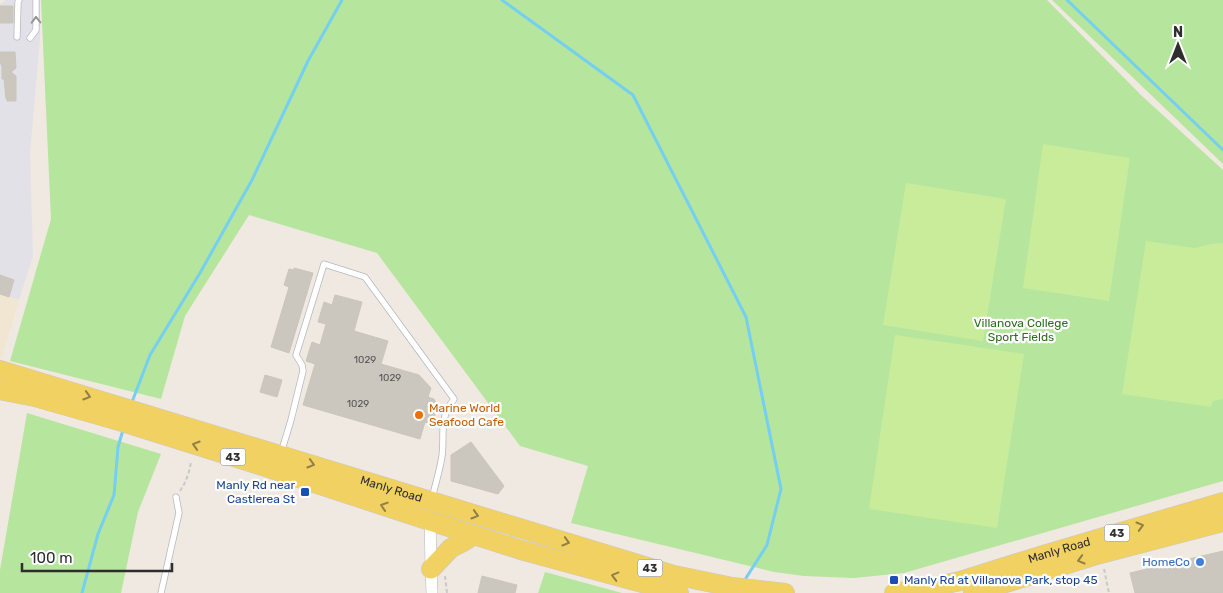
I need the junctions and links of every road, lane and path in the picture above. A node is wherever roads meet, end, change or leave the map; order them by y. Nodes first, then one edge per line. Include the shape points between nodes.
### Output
1 (19, 0) edge
2 (36, 0) edge
3 (17, 37) dead end
4 (30, 38) dead end
5 (0, 370) edge
6 (0, 390) edge
7 (280, 455) junction
8 (191, 461) dead end
9 (176, 497) joint
10 (432, 501) junction
11 (1223, 502) edge
12 (430, 521) junction
13 (1223, 522) edge
14 (474, 535) junction
15 (430, 568) junction
16 (1104, 569) dead end
17 (161, 593) edge
18 (432, 593) edge
19 (679, 593) edge
20 (785, 593) edge
21 (894, 593) edge
22 (972, 593) edge
23 (1109, 593) edge

1 - 3 lane
4 -> 2 lane via 36,30
5 -> 7 main road, Manly Road / 43
12 -> 6 main road, Manly Road / 43 via 128,424
7 -> 10 main road, Manly Road / 43
7 - 10 lane via 304,371 296,356 324,264 365,277 454,399 443,420 442,456
8 - 9 path via 184,485
9 - 17 lane via 179,513
10 - 12 street
10 -> 20 main road, Manly Road / 43 via 674,574 732,587
21 -> 11 main road, Manly Road / 43 via 960,581
12 - 14 main road, Manly Road / 43
12 - 15 street
13 -> 22 main road, Manly Road / 43 via 1100,554
14 - 15 main road via 451,548
19 -> 14 main road, Manly Road / 43
15 - 18 street
16 - 23 path

